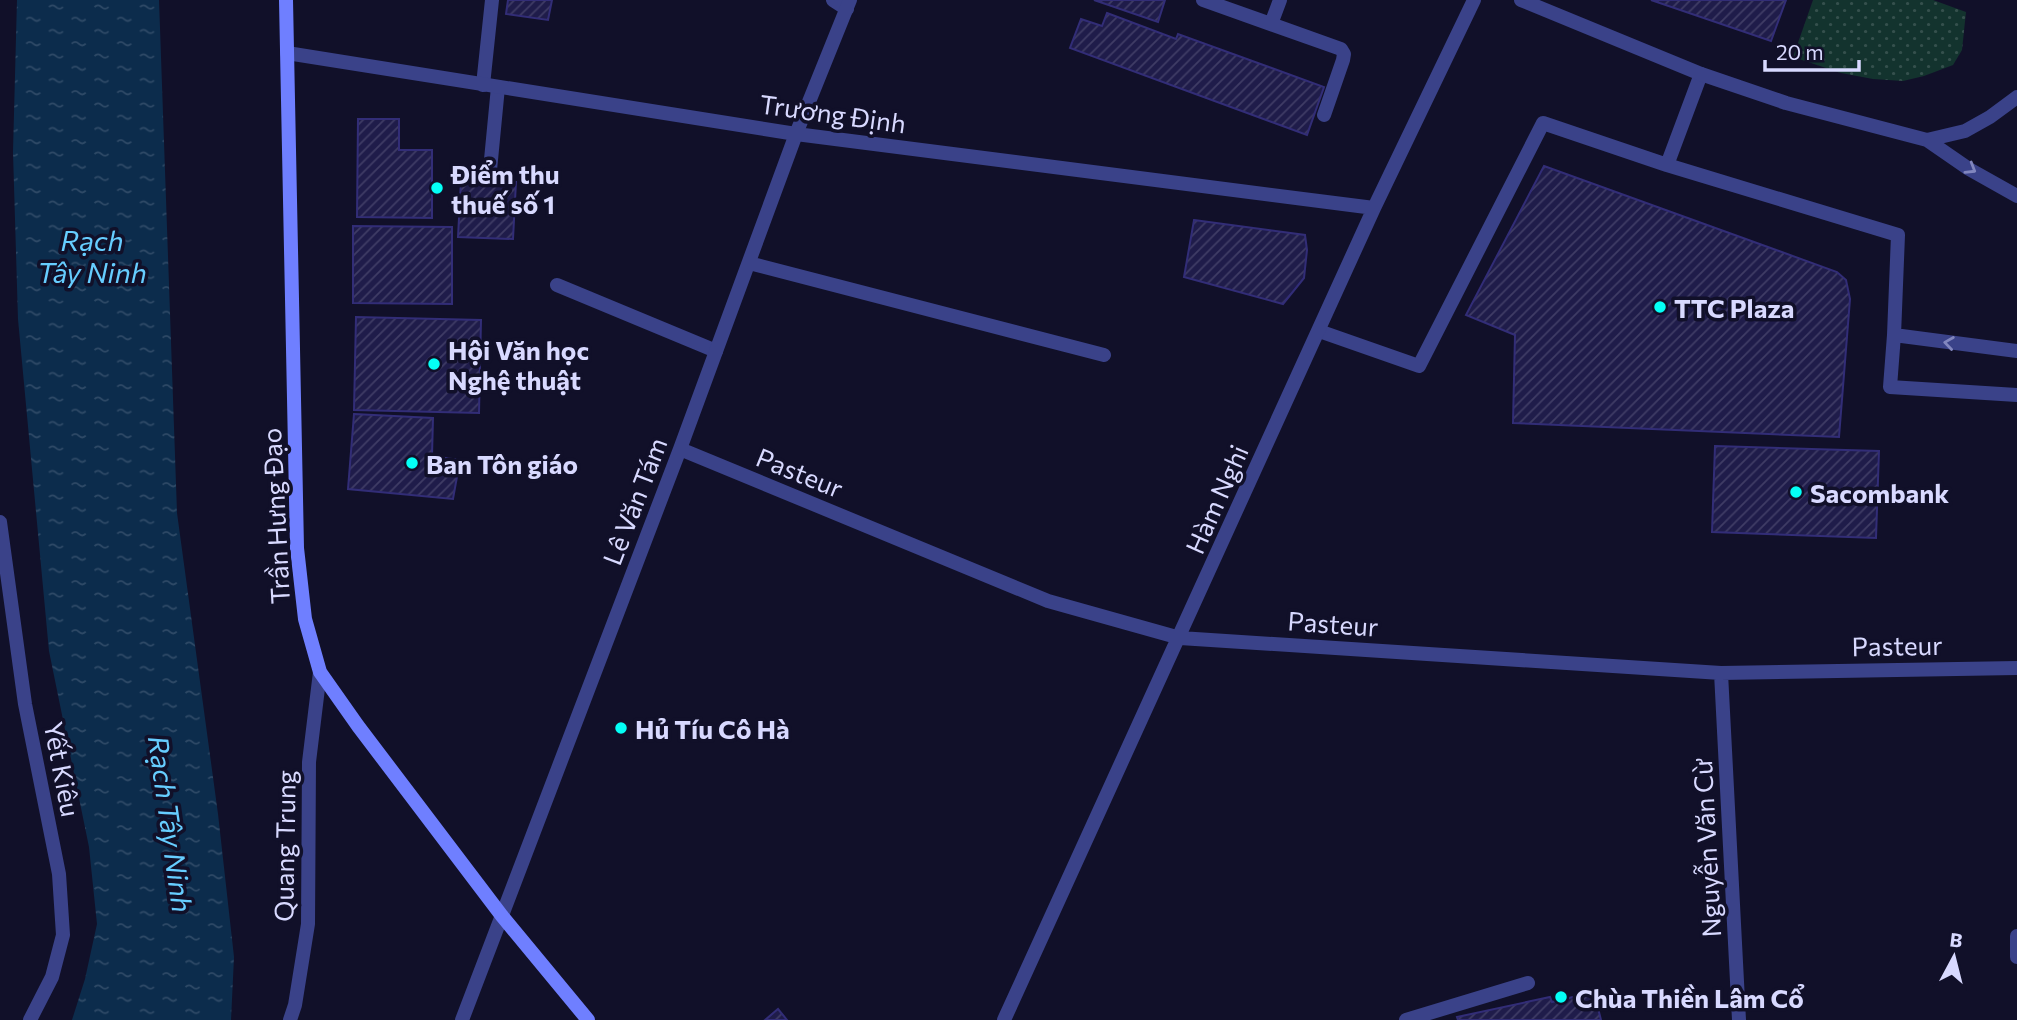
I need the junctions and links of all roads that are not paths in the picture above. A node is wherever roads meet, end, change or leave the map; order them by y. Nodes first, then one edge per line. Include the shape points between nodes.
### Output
1 (286, 0) edge
2 (492, 0) edge
3 (833, 0) edge
4 (1203, 0) edge
5 (1280, 0) edge
6 (1474, 0) edge
7 (1521, 0) edge
8 (848, 5) edge
9 (1271, 24) junction
10 (287, 53) junction
11 (1702, 74) junction
12 (491, 86) junction
13 (2017, 97) edge
14 (1324, 115) dead end
15 (796, 134) junction
16 (1927, 140) junction
17 (1667, 164) junction
18 (490, 170) dead end
19 (2017, 196) edge
20 (1374, 208) junction
21 (748, 263) junction
22 (557, 285) dead end
23 (1319, 331) junction
24 (1894, 335) junction
25 (716, 351) junction
26 (2017, 351) edge
27 (1104, 355) dead end
28 (2017, 395) edge
29 (680, 449) junction
30 (0, 522) edge
31 (1180, 638) junction
32 (2017, 668) edge
33 (320, 671) junction
34 (1721, 673) junction
35 (502, 916) junction
36 (2017, 936) edge
37 (2017, 957) edge
38 (1528, 983) dead end
39 (30, 1020) edge
40 (290, 1020) edge
41 (462, 1020) edge
42 (588, 1020) edge
43 (1004, 1020) edge
44 (1406, 1020) edge
45 (1739, 1020) edge

1 - 10 street, Trần Hưng Đạo
2 - 12 street
3 - 8 street
4 - 9 street
5 - 9 street
6 - 20 street, Hàm Nghi
7 - 11 street
8 - 15 street, Lê Văn Tám
9 - 14 street via 1344,54
10 - 12 street, Trương Định
10 - 33 street, Trần Hưng Đạo via 297,548 306,619
11 - 16 street via 1786,103
11 - 17 street
12 - 15 street, Trương Định
12 - 18 street
13 - 16 street via 1965,131
15 - 20 street, Trương Định
15 - 21 street, Lê Văn Tám
16 -> 19 street
17 - 23 street via 1543,123 1419,366
17 - 24 street via 1898,235
20 - 23 street, Hàm Nghi
21 - 25 street, Lê Văn Tám
21 - 27 street
22 - 25 street
23 - 31 street, Hàm Nghi
26 -> 24 street
24 - 28 street via 1890,387
25 - 29 street, Lê Văn Tám
29 - 31 street, Pasteur via 1048,601
29 - 35 street, Lê Văn Tám
30 - 39 street, Yết Kiêu via 25,704 59,874 62,923 52,977
31 - 34 street, Pasteur
31 - 43 street, Hàm Nghi
32 - 34 street, Pasteur
33 - 35 street, Trần Hưng Đạo
33 - 40 street, Quang Trung via 309,762 308,925
34 - 45 street, Nguyễn Văn Cừ
35 - 41 street, Lê Văn Tám
35 - 42 street, Trần Hưng Đạo
36 - 37 street
38 - 44 street

